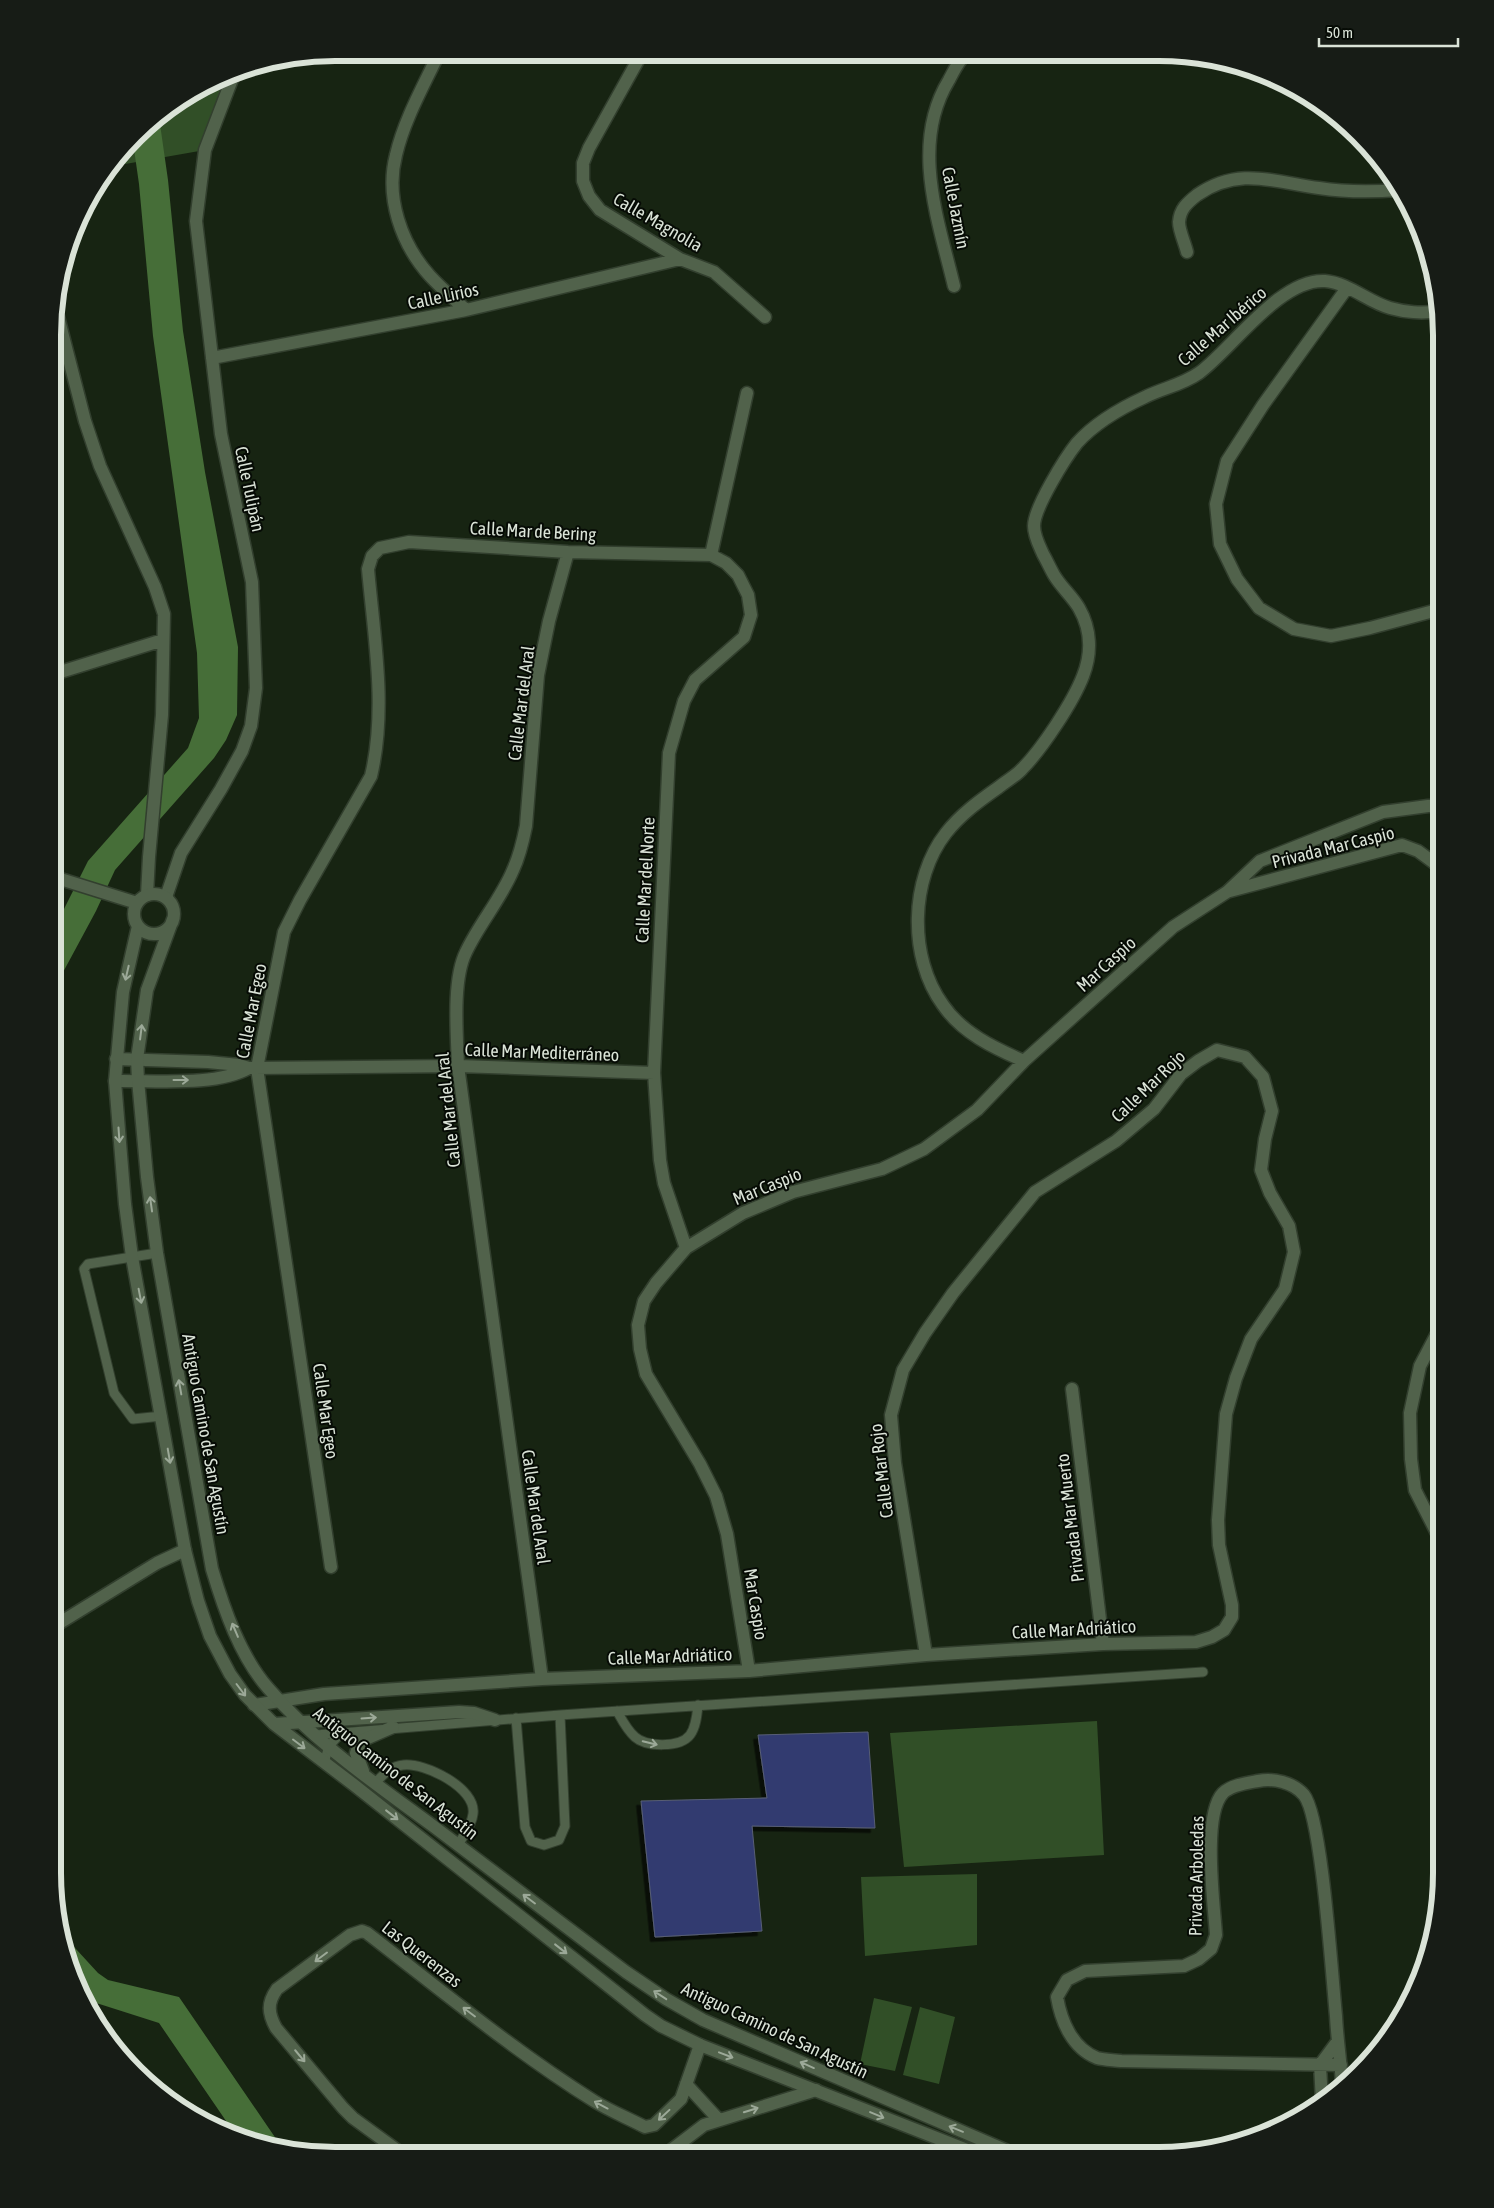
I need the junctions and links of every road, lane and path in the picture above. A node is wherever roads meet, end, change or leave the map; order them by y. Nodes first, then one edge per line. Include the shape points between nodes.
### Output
1 (436, 61) edge
2 (638, 61) edge
3 (961, 61) edge
4 (231, 82) edge
5 (1392, 191) edge
6 (1188, 252) dead end
7 (680, 259) junction
8 (954, 286) dead end
9 (1347, 288) junction
10 (466, 310) junction
11 (1431, 312) edge
12 (765, 317) dead end
13 (61, 329) edge
14 (212, 358) junction
15 (748, 392) dead end
16 (568, 552) junction
17 (711, 555) junction
18 (368, 569) joint
19 (1433, 611) edge
20 (163, 640) junction
21 (61, 672) edge
22 (1433, 806) edge
23 (1433, 862) edge
24 (61, 879) edge
25 (1228, 892) junction
26 (166, 897) junction
27 (142, 899) junction
28 (173, 919) junction
29 (138, 926) junction
30 (137, 1059) junction
31 (116, 1060) junction
32 (1024, 1061) junction
33 (458, 1066) junction
34 (253, 1068) junction
35 (654, 1073) junction
36 (138, 1080) junction
37 (115, 1081) junction
38 (686, 1248) junction
39 (158, 1252) junction
40 (132, 1257) junction
41 (1433, 1341) edge
42 (1072, 1389) dead end
43 (162, 1416) junction
44 (1433, 1525) edge
45 (185, 1550) junction
46 (331, 1567) dead end
47 (61, 1622) edge
48 (1212, 1637) joint
49 (1103, 1644) junction
50 (926, 1655) junction
51 (749, 1671) junction
52 (1203, 1672) dead end
53 (542, 1678) junction
54 (279, 1699) junction
55 (254, 1705) junction
56 (698, 1705) junction
57 (617, 1711) junction
58 (560, 1715) junction
59 (516, 1718) junction
60 (495, 1720) junction
61 (303, 1722) junction
62 (274, 1724) junction
63 (393, 1727) junction
64 (342, 1732) junction
65 (316, 1734) junction
66 (330, 1746) junction
67 (324, 1763) junction
68 (364, 1774) junction
69 (375, 1783) junction
70 (458, 1845) junction
71 (1337, 2042) junction
72 (700, 2045) junction
73 (1320, 2065) junction
74 (1341, 2065) junction
75 (1342, 2076) edge
76 (686, 2084) junction
77 (816, 2090) junction
78 (1322, 2093) edge
79 (719, 2120) junction
80 (393, 2147) edge
81 (675, 2147) edge
82 (960, 2147) edge
83 (990, 2147) edge

1 - 10 street via 396,155 392,190 400,224 413,253 429,275
2 - 7 street, Calle Magnolia via 589,148 583,163 582,181 600,210
3 - 8 street, Calle Jazmín via 940,94 929,140 929,182
4 - 14 street, Calle Tulipán via 205,150 196,221
5 - 6 street via 1319,188 1267,178 1236,178 1204,190 1184,205 1179,223
7 - 10 street, Calle Lirios
7 - 12 street, Calle Magnolia via 714,272
9 - 11 street, Calle Mar Ibérico via 1390,308
9 - 19 street via 1227,462 1216,504 1220,544 1237,579 1259,608 1294,628 1331,636
9 - 32 street, Calle Mar Ibérico via 1324,281 1302,286 1275,301 1200,372 1110,416 1078,443 1044,496 1034,524 1037,543 1053,575 1079,608 1088,630 1090,651 1083,676 1052,732 1022,770 963,813 943,836 929,862 919,893 919,932 924,969 942,1005 968,1031 994,1048
10 - 14 street, Calle Lirios
13 - 20 street via 100,466 164,614
14 - 26 street, Calle Tulipán via 221,434 252,582 256,688 251,726 242,751 181,853
15 - 17 street
16 - 17 street, Calle Mar de Bering
16 - 18 street, Calle Mar de Bering via 409,542 380,548 372,556
16 - 33 street, Calle Mar del Aral via 538,675 526,826 521,849 513,871 465,954 460,974
17 - 35 street, Calle Mar del Norte via 738,575 748,595 751,615 744,637 695,680 684,701 669,753
18 - 34 street, Calle Mar Egeo via 378,707 376,755 371,776 284,932
20 - 21 street
20 - 27 street via 162,715
22 - 25 street via 1383,812 1260,861
23 - 25 street, Privada Mar Caspio via 1402,845
24 - 27 street
25 - 32 street, Mar Caspio via 1173,927
26 - 27 street via 156,894
26 - 28 street via 172,904
27 - 29 street via 134,915
28 - 29 street via 166,930 156,934
30 -> 28 street, Antiguo Camino de San Agustín via 147,990
29 -> 31 street, Antiguo Camino de San Agustín via 123,992
30 - 31 street, Calle Mar Mediterráneo
30 - 34 street, Calle Mar Mediterráneo via 224,1063
30 - 36 street, Antiguo Camino de San Agustín
31 - 37 street, Antiguo Camino de San Agustín
32 - 38 street, Mar Caspio via 977,1110 924,1149 882,1169 801,1189 768,1202 743,1213
33 - 34 street, Calle Mar Mediterráneo
33 - 35 street, Calle Mar Mediterráneo
33 - 53 street, Calle Mar del Aral
36 -> 34 street, Calle Mar Mediterráneo via 220,1078
34 - 46 street, Calle Mar Egeo
35 - 38 street, Calle Mar del Norte via 664,1183
36 - 37 street, Calle Mar Mediterráneo
39 -> 36 street, Antiguo Camino de San Agustín
37 -> 40 street, Antiguo Camino de San Agustín
38 - 51 street, Mar Caspio via 644,1301 638,1325 640,1349 646,1374 716,1496 727,1534
39 - 40 lane
54 -> 39 street, Antiguo Camino de San Agustín via 267,1687 244,1651 212,1569
40 -> 43 street, Antiguo Camino de San Agustín
40 - 43 lane via 88,1264 84,1270 114,1393 133,1419
41 - 44 street via 1420,1366 1410,1414 1411,1460 1416,1490
42 - 49 street, Privada Mar Muerto
43 -> 45 street, Antiguo Camino de San Agustín
45 - 47 street via 157,1563
45 -> 55 street, Antiguo Camino de San Agustín via 210,1636 230,1674
48 - 49 street, Calle Mar Adriático via 1196,1642
48 - 50 street, Calle Mar Rojo via 1224,1630 1232,1618 1219,1545 1218,1520 1226,1414 1251,1338 1285,1289 1294,1252 1288,1226 1261,1170 1272,1111 1263,1078 1245,1057 1217,1050 1181,1074 1154,1109 1116,1141 1035,1192 952,1293 904,1370 891,1415 894,1453
49 - 50 street, Calle Mar Adriático
50 - 51 street, Calle Mar Adriático
51 - 53 street, Calle Mar Adriático
52 - 56 lane
53 - 54 street, Calle Mar Adriático
54 - 55 street, Calle Mar Adriático
54 - 61 street, Antiguo Camino de San Agustín
55 - 62 street, Antiguo Camino de San Agustín
56 - 57 lane
57 -> 56 lane via 636,1738 651,1745 672,1744 689,1737 695,1725
57 - 58 lane
58 - 59 lane
58 - 59 lane via 565,1826 558,1840 544,1845 531,1841 525,1827
59 - 60 lane
61 -> 60 street via 459,1712
60 - 63 lane
61 - 62 street
61 - 65 street, Antiguo Camino de San Agustín
62 -> 67 street, Antiguo Camino de San Agustín
63 - 64 lane
63 - 68 street via 361,1741 356,1753
64 - 65 lane
64 - 66 lane
65 - 66 street, Antiguo Camino de San Agustín
66 - 67 lane
66 - 68 street, Antiguo Camino de San Agustín
67 -> 72 street, Antiguo Camino de San Agustín via 645,2015
68 - 69 street, Antiguo Camino de San Agustín
69 - 70 street, Antiguo Camino de San Agustín
69 - 70 lane via 396,1767 415,1765 459,1787 471,1802 473,1814
83 -> 70 street, Antiguo Camino de San Agustín via 703,2020 666,1999
71 - 73 street
71 - 73 street, Privada Arboledas via 1318,1849 1304,1795 1286,1782 1264,1780 1239,1785 1223,1792 1215,1806 1211,1832 1216,1935 1211,1948 1184,1966 1085,1971 1068,1980 1057,1997 1060,2016 1082,2048 1098,2058
71 - 74 street, Privada Arboledas
72 - 76 street, Las Querenzas
72 -> 77 street, Antiguo Camino de San Agustín
73 - 74 street, Privada Arboledas
73 - 78 street
74 - 75 street, Privada Arboledas
76 - 79 street
76 -> 80 street, Las Querenzas via 681,2099 654,2125 645,2127 595,2102 465,2009 367,1933 357,1932 277,1989 268,2008 276,2028 343,2108
79 -> 77 street
77 -> 82 street, Antiguo Camino de San Agustín
79 - 81 street via 704,2124

